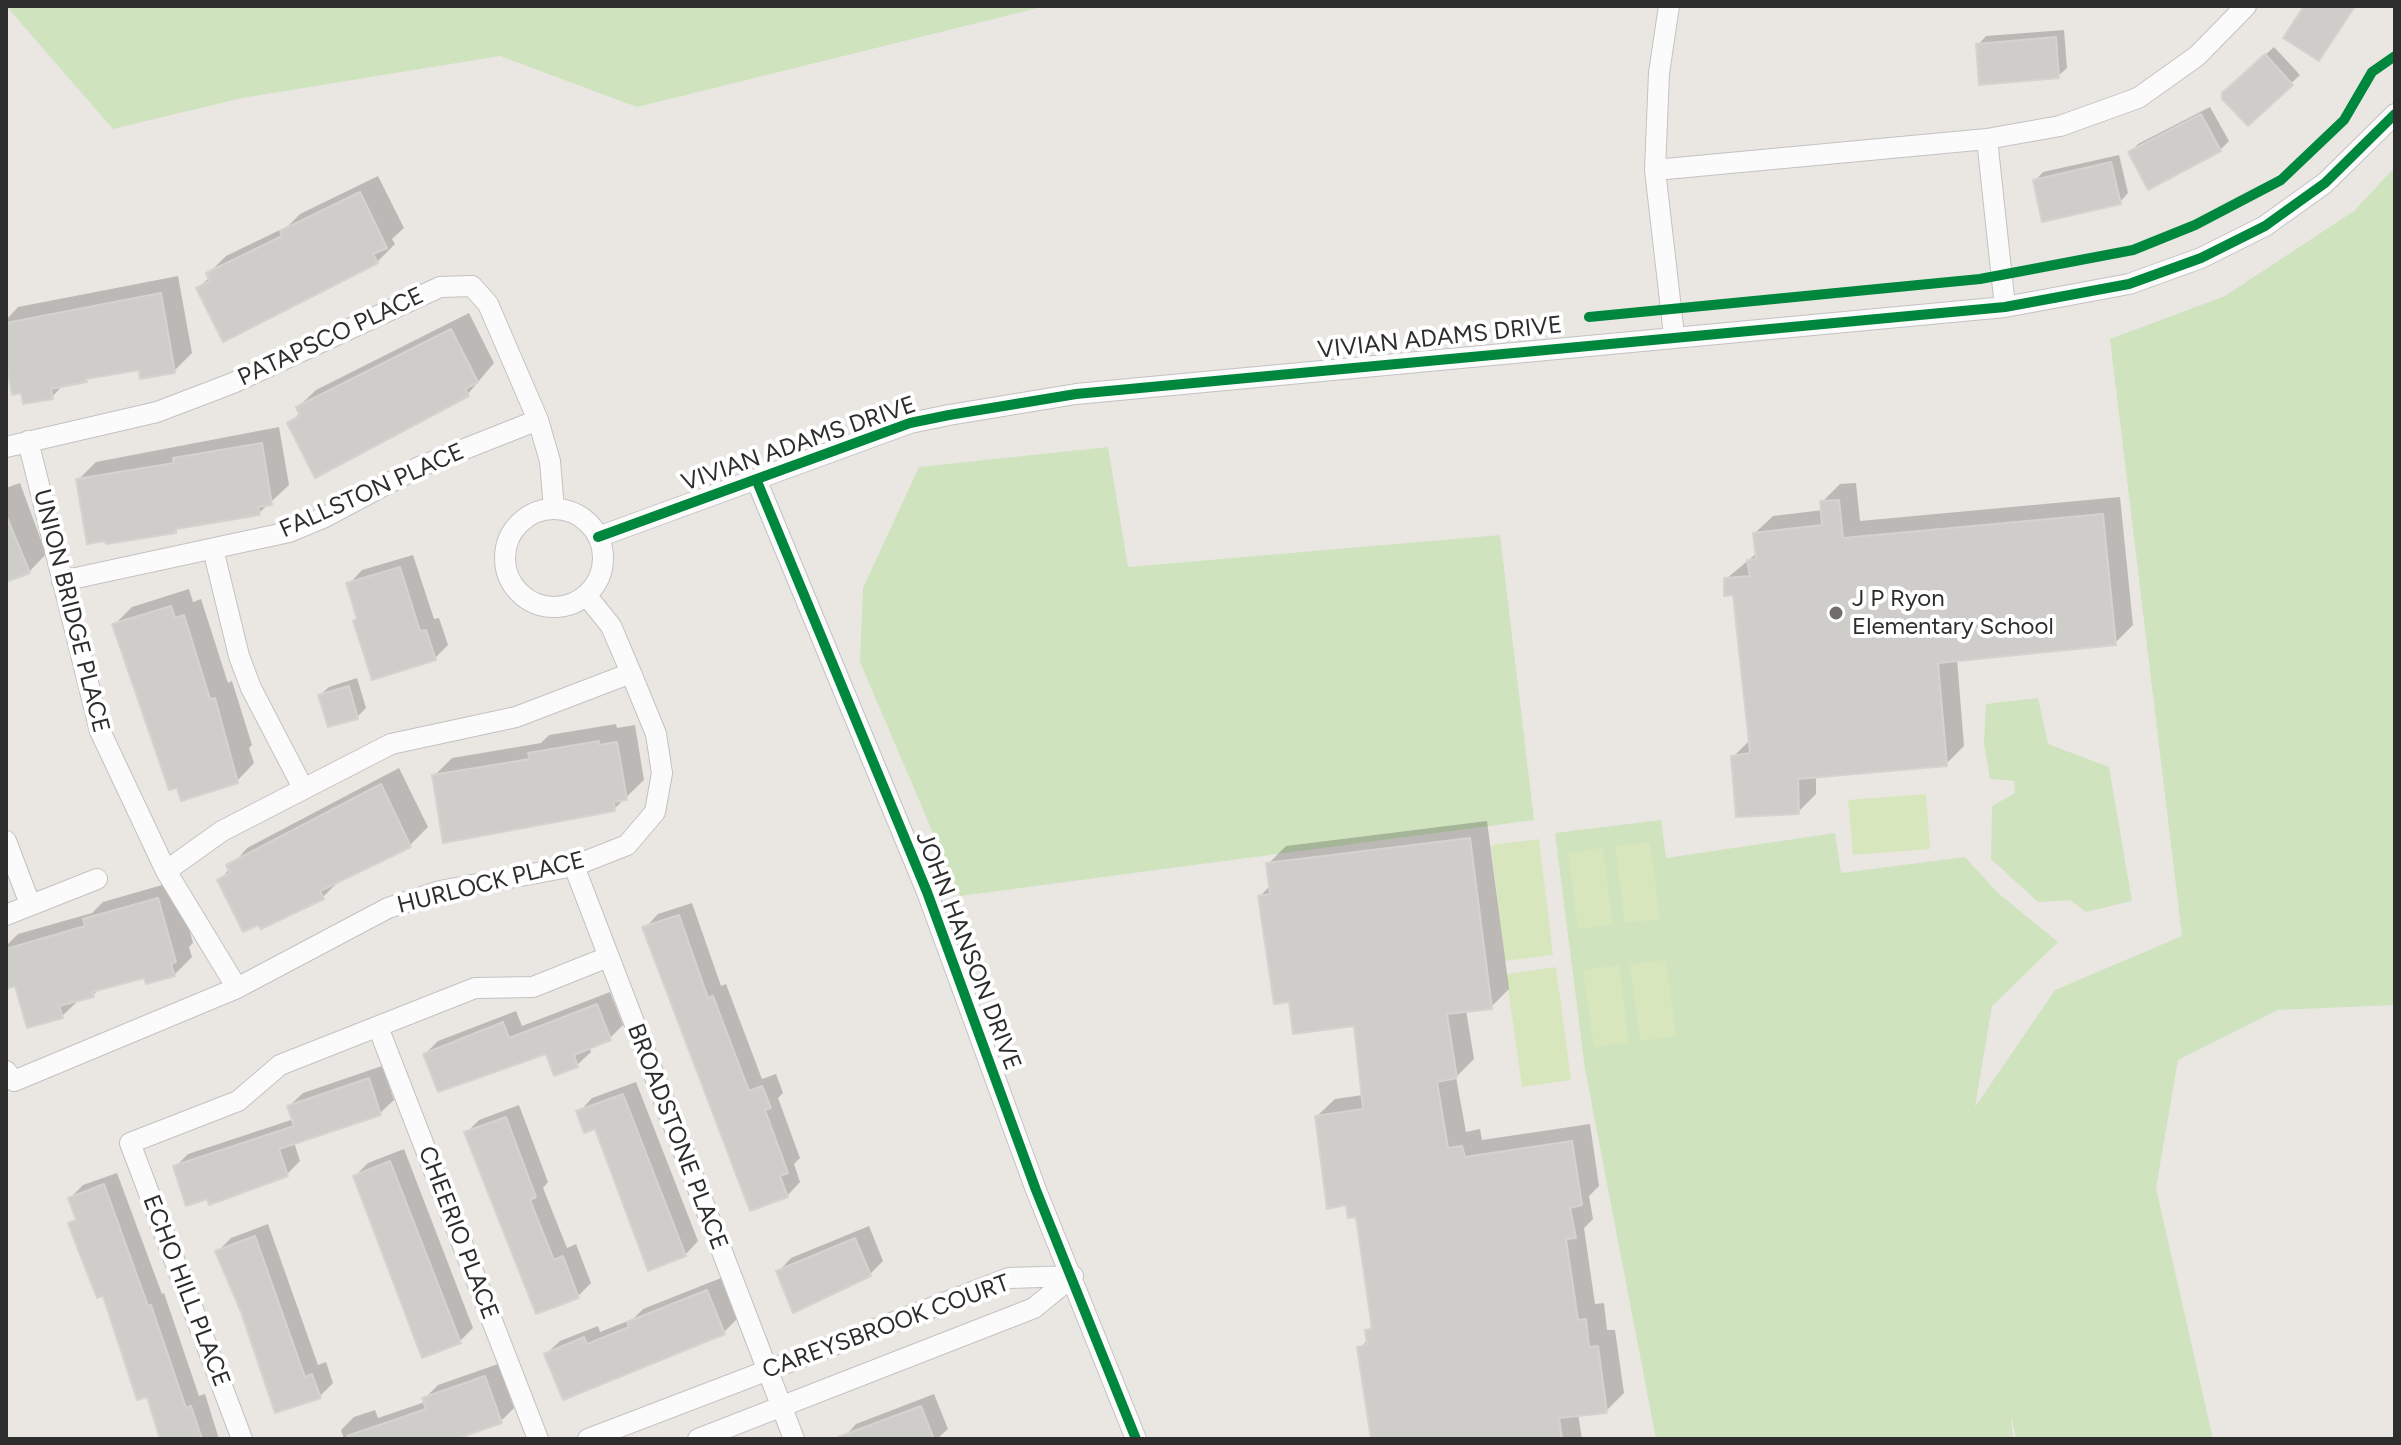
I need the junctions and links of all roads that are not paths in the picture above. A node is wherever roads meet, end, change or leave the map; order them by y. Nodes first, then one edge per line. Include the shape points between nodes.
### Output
1 (1669, 6) edge
2 (2246, 6) edge
3 (2395, 114) edge
4 (1987, 139) junction
5 (1655, 170) junction
6 (2005, 307) junction
7 (1674, 335) junction
8 (538, 420) junction
9 (28, 441) junction
10 (6, 447) edge
11 (756, 479) junction
12 (554, 509) junction
13 (598, 537) junction
14 (213, 549) junction
15 (62, 581) junction
16 (586, 595) junction
17 (631, 673) junction
18 (303, 788) junction
19 (6, 841) edge
20 (574, 866) junction
21 (166, 871) junction
22 (97, 879) dead end
23 (30, 904) junction
24 (6, 915) edge
25 (608, 957) junction
26 (237, 988) junction
27 (378, 1027) junction
28 (6, 1071) edge
29 (1073, 1276) junction
30 (767, 1370) junction
31 (781, 1406) junction
32 (242, 1439) edge
33 (538, 1439) edge
34 (588, 1439) edge
35 (698, 1439) edge
36 (794, 1439) edge
37 (1136, 1439) edge

1 - 5 street via 1659,73
2 - 4 street via 2197,56 2138,98 2060,126
3 - 6 street, VIVIAN ADAMS DRIVE via 2325,183 2236,243 2129,284
4 - 5 street
4 - 6 street
5 - 7 street
6 - 7 street, VIVIAN ADAMS DRIVE
7 - 11 street, VIVIAN ADAMS DRIVE via 1076,394 910,423
8 - 9 street, PATAPSCO PLACE via 488,304 472,286 440,287 233,383 157,412
8 - 12 street, PATAPSCO PLACE via 550,461
8 - 14 street, FALLSTON PLACE via 419,467 289,532
9 - 10 street, PATAPSCO PLACE
9 - 15 street, UNION BRIDGE PLACE
11 - 13 street, VIVIAN ADAMS DRIVE
11 - 29 street, JOHN HANSON DRIVE via 927,892 1036,1190
12 - 13 street via 580,517
12 - 16 street via 530,515 512,533 506,547 508,577 528,600 542,606 566,606
13 - 16 street via 602,568
14 - 15 street, FALLSTON PLACE
14 - 18 street via 251,688
15 - 21 street, UNION BRIDGE PLACE via 100,731
16 - 17 street, HURLOCK PLACE via 611,626
17 - 18 street via 516,717 391,744
17 - 20 street, HURLOCK PLACE via 656,734 662,773 655,812 627,845
18 - 21 street via 222,831
19 - 23 street
20 - 25 street, BROADSTONE PLACE
20 - 26 street, HURLOCK PLACE via 440,891 388,908
21 - 26 street, UNION BRIDGE PLACE
22 - 23 street
23 - 24 street
25 - 27 street via 533,987 475,988
25 - 30 street, BROADSTONE PLACE
26 - 28 street, HURLOCK PLACE via 14,1081
27 - 32 street, ECHO HILL PLACE via 280,1065 238,1101 130,1143
27 - 33 street, CHEERIO PLACE
29 - 30 street, CAREYSBROOK COURT via 1009,1278
29 - 31 street, CAREYSBROOK COURT via 1034,1308
29 - 37 street, JOHN HANSON DRIVE
30 - 31 street, BROADSTONE PLACE
30 - 34 street, CAREYSBROOK COURT
31 - 35 street, CAREYSBROOK COURT
31 - 36 street, BROADSTONE PLACE

